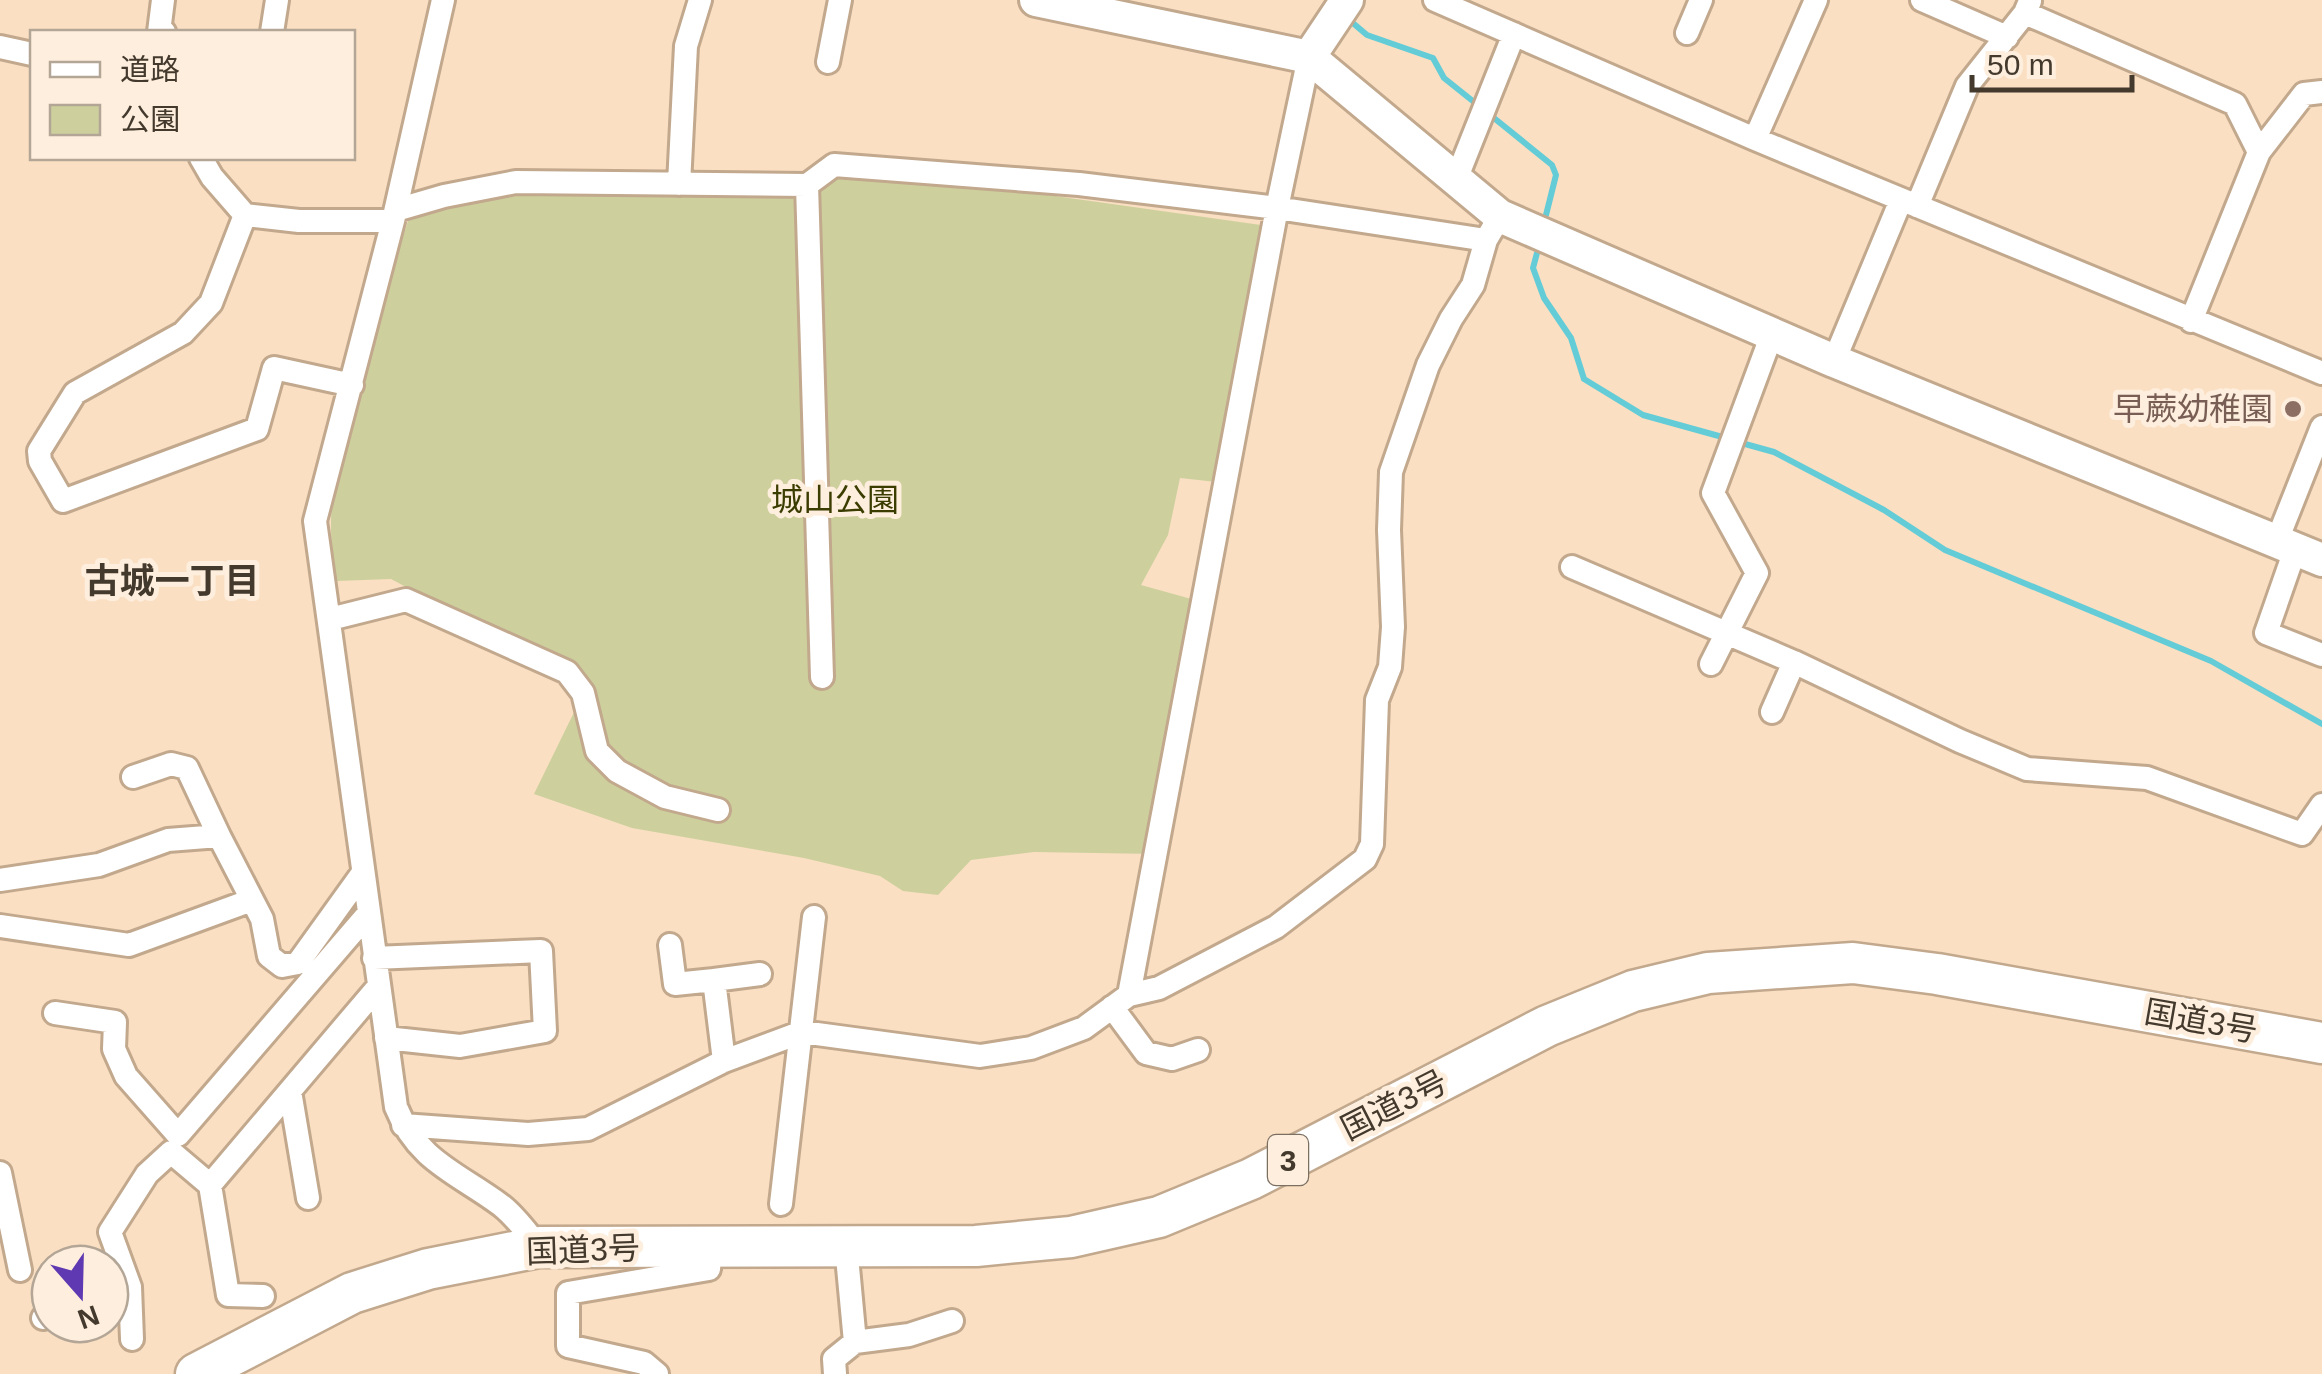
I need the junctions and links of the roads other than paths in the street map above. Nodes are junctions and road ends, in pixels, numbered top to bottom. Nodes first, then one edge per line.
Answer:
1 (163, 0) edge
2 (277, 0) edge
3 (444, 0) edge
4 (700, 0) edge
5 (840, 0) edge
6 (1036, 0) edge
7 (1348, 0) edge
8 (1435, 0) edge
9 (1701, 0) edge
10 (1816, 0) edge
11 (1922, 0) edge
12 (2028, 7) edge
13 (160, 30) edge
14 (272, 30) edge
15 (1687, 33) dead end
16 (1514, 34) junction
17 (2007, 36) junction
18 (0, 47) edge
19 (30, 54) edge
20 (1309, 57) junction
21 (828, 62) dead end
22 (2322, 92) edge
23 (1755, 138) junction
24 (2259, 152) junction
25 (202, 160) edge
26 (1454, 178) junction
27 (680, 184) junction
28 (807, 185) junction
29 (1909, 203) junction
30 (1276, 208) junction
31 (245, 215) junction
32 (395, 216) junction
33 (1493, 228) junction
34 (2190, 321) junction
35 (1772, 334) junction
36 (1834, 361) junction
37 (2322, 373) edge
38 (352, 385) junction
39 (2322, 427) edge
40 (2298, 552) edge
41 (1572, 568) dead end
42 (330, 619) junction
43 (1726, 636) junction
44 (2322, 655) edge
45 (1794, 662) junction
46 (1710, 664) dead end
47 (822, 676) dead end
48 (1772, 712) dead end
49 (133, 778) dead end
50 (2322, 805) edge
51 (718, 810) dead end
52 (219, 836) junction
53 (362, 874) junction
54 (0, 880) edge
55 (252, 900) junction
56 (368, 914) junction
57 (814, 917) dead end
58 (0, 926) edge
59 (670, 945) dead end
60 (374, 958) junction
61 (760, 974) dead end
62 (714, 980) junction
63 (378, 987) junction
64 (1121, 1001) junction
65 (55, 1013) dead end
66 (802, 1032) junction
67 (386, 1038) junction
68 (2322, 1043) edge
69 (1198, 1050) dead end
70 (724, 1061) junction
71 (290, 1091) junction
72 (403, 1124) junction
73 (174, 1144) junction
74 (0, 1173) edge
75 (210, 1185) junction
76 (308, 1198) dead end
77 (781, 1204) dead end
78 (112, 1244) edge
79 (846, 1246) junction
80 (539, 1247) junction
81 (711, 1247) junction
82 (20, 1270) dead end
83 (264, 1296) dead end
84 (952, 1321) dead end
85 (130, 1331) edge
86 (132, 1339) dead end
87 (855, 1342) junction
88 (239, 1350) junction
89 (178, 1374) edge
90 (196, 1374) edge
91 (657, 1374) edge
92 (836, 1374) edge

1 - 13 street
2 - 14 street
3 - 32 street
4 - 27 street
5 - 21 street
6 - 20 street
7 - 20 street
8 - 16 street
9 - 15 street
10 - 23 street
11 - 17 street
12 - 17 street
12 - 24 street
16 - 23 street
16 - 26 street
17 - 29 street
18 - 19 street
20 - 26 street
20 - 30 street
22 - 24 street
23 - 29 street
24 - 34 street
25 - 31 street
26 - 33 street
27 - 28 street
27 - 32 street
28 - 30 street
28 - 47 street
29 - 34 street
29 - 36 street
30 - 33 street
30 - 64 street
31 - 32 street
31 - 38 street
32 - 38 street
33 - 35 street
33 - 64 street
34 - 37 street
35 - 36 street
35 - 43 street
36 - 40 street
38 - 42 street
39 - 40 street
40 - 44 street
41 - 43 street
42 - 51 street
42 - 53 street
43 - 45 street
43 - 46 street
45 - 48 street
45 - 50 street
49 - 52 street
52 - 54 street
52 - 55 street
53 - 55 street
53 - 56 street
55 - 58 street
56 - 60 street
56 - 73 street
57 - 66 street
59 - 62 street
60 - 63 street
60 - 67 street
61 - 62 street
62 - 70 street
63 - 67 street
63 - 71 street
64 - 66 street
64 - 69 street
65 - 73 street
66 - 70 street
66 - 77 street
67 - 72 street
68 - 79 highway, 国道3号 / 3
70 - 72 street
71 - 75 street
71 - 76 street
72 - 80 street
73 - 75 street
73 - 78 street
74 - 82 street
75 - 83 street
79 - 81 highway, 国道3号 / 3
79 - 87 street
80 - 81 highway, 国道3号 / 3
80 - 88 highway, 国道3号 / 3
81 - 91 street
84 - 87 street
85 - 86 street
87 - 92 street
88 - 89 highway, 国道3号 / 3
88 - 90 highway, 国道3号 / 3

